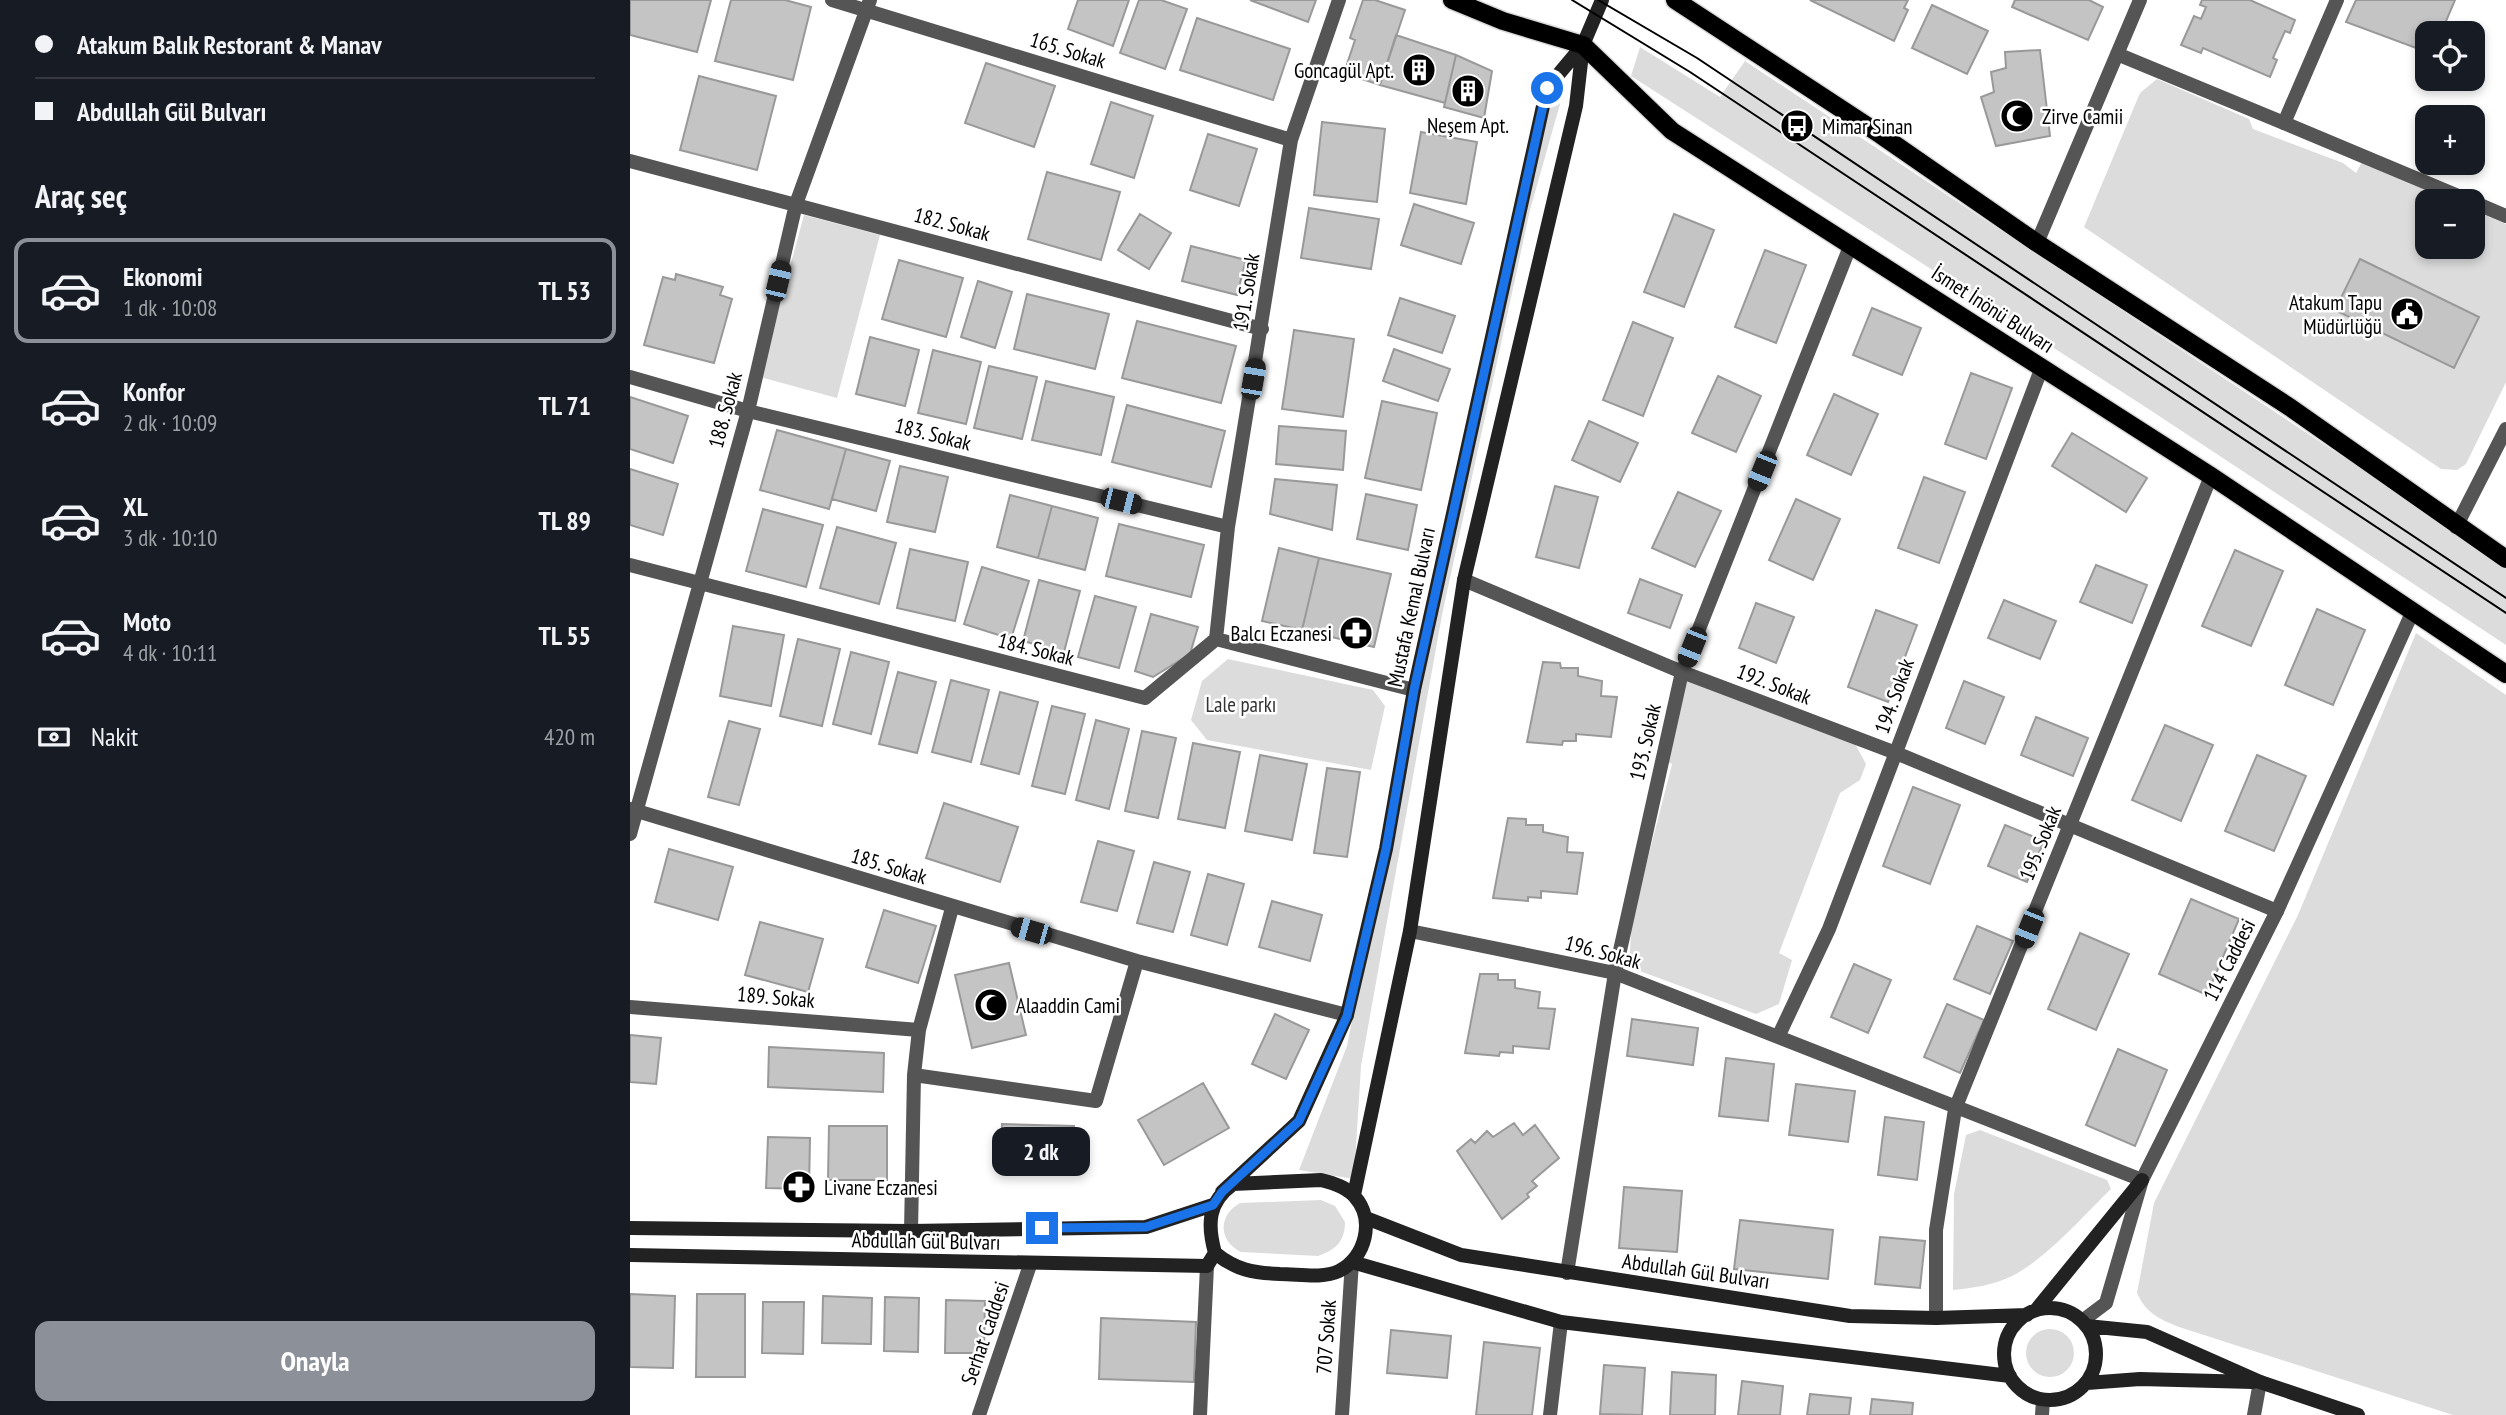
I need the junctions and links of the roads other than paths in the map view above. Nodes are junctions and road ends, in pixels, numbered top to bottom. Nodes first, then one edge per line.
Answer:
1 (832, 0) edge
2 (1339, 0) edge
3 (1452, 0) edge
4 (1602, 0) edge
5 (1675, 0) edge
6 (2140, 0) edge
7 (2337, 0) edge
8 (868, 5) edge
9 (1583, 45) junction
10 (2117, 54) junction
11 (2284, 123) junction
12 (1291, 140) junction
13 (630, 161) edge
14 (2441, 189) edge
15 (796, 204) junction
16 (2485, 207) edge
17 (2506, 216) edge
18 (2037, 243) junction
19 (1851, 244) junction
20 (1262, 329) junction
21 (2042, 368) junction
22 (630, 377) edge
23 (748, 411) junction
24 (2506, 429) edge
25 (2211, 476) junction
26 (1228, 527) junction
27 (2456, 527) junction
28 (2506, 559) edge
29 (630, 565) edge
30 (1464, 580) junction
31 (699, 585) junction
32 (2412, 613) junction
33 (1216, 639) junction
34 (1682, 672) junction
35 (2506, 674) edge
36 (1414, 690) junction
37 (1896, 752) junction
38 (633, 809) edge
39 (2071, 824) junction
40 (630, 834) edge
41 (952, 908) junction
42 (2277, 911) junction
43 (1410, 931) junction
44 (1137, 961) junction
45 (1615, 973) junction
46 (630, 1007) edge
47 (1347, 1016) junction
48 (919, 1030) junction
49 (1779, 1035) junction
50 (914, 1075) junction
51 (1955, 1109) junction
52 (2142, 1180) junction
53 (1222, 1192) junction
54 (1354, 1195) junction
55 (1213, 1205) junction
56 (1366, 1218) junction
57 (630, 1228) edge
58 (911, 1231) junction
59 (1214, 1253) junction
60 (630, 1255) edge
61 (1352, 1262) junction
62 (1030, 1265) junction
63 (1207, 1266) junction
64 (1566, 1273) junction
65 (2032, 1312) junction
66 (1936, 1318) junction
67 (1561, 1322) junction
68 (2085, 1324) junction
69 (2010, 1376) junction
70 (2260, 1382) junction
71 (2087, 1383) junction
72 (2043, 1400) junction
73 (979, 1415) edge
74 (1200, 1415) edge
75 (1342, 1415) edge
76 (1550, 1415) edge
77 (2042, 1415) edge
78 (2254, 1415) edge
79 (2358, 1415) edge

1 - 8 street, 165. Sokak
2 - 12 street, 191. Sokak
3 - 9 main road, İsmet İnönü Bulvarı
4 - 9 main road, Mustafa Kemal Bulvarı
5 - 18 main road
6 - 10 street
7 - 11 street
8 - 12 street, 165. Sokak
8 - 15 street, 188. Sokak
9 - 19 main road, İsmet İnönü Bulvarı
9 - 30 main road, Mustafa Kemal Bulvarı
9 - 36 main road, Mustafa Kemal Bulvarı
10 - 11 street
10 - 18 street
11 - 14 street
12 - 20 street, 191. Sokak
13 - 15 street, 182. Sokak
15 - 20 street, 182. Sokak
15 - 23 street, 188. Sokak
16 - 17 street
18 - 27 main road
19 - 21 main road, İsmet İnönü Bulvarı
19 - 34 street, 193. Sokak
20 - 26 street, 191. Sokak
21 - 25 main road, İsmet İnönü Bulvarı
21 - 37 street, 194. Sokak
22 - 23 street, 183. Sokak
23 - 26 street, 183. Sokak
23 - 31 street, 188. Sokak
24 - 27 street
25 - 32 main road, İsmet İnönü Bulvarı
25 - 39 street, 195. Sokak
26 - 33 street, 191. Sokak
27 - 28 main road
29 - 31 street, 184. Sokak
30 - 34 street, 192. Sokak
30 - 43 main road, Mustafa Kemal Bulvarı
31 - 33 street, 184. Sokak
31 - 38 street, 188. Sokak
32 - 35 main road, İsmet İnönü Bulvarı
32 - 42 street, 114 Caddesi
33 - 36 street
34 - 37 street, 192. Sokak
34 - 45 street, 193. Sokak
36 - 47 main road, Mustafa Kemal Bulvarı
37 - 39 street, 192. Sokak
37 - 49 street, 194. Sokak
38 - 40 street, 188. Sokak
38 - 41 street, 185. Sokak
39 - 42 street, 192. Sokak
39 - 51 street, 195. Sokak
41 - 44 street, 185. Sokak
41 - 48 street
42 - 52 street, 114 Caddesi
43 - 45 street, 196. Sokak
43 - 54 main road, Mustafa Kemal Bulvarı
44 - 47 street, 185. Sokak
44 - 50 street
45 - 49 street, 196. Sokak
45 - 64 street, 193. Sokak
46 - 48 street, 189. Sokak
47 - 53 main road, Mustafa Kemal Bulvarı
48 - 50 street
49 - 51 street, 196. Sokak
50 - 58 street
51 - 52 street, 196. Sokak
51 - 66 street, 195. Sokak
52 - 65 main road
52 - 68 street, 114 Caddesi
53 - 54 main road
53 - 55 main road
54 - 56 main road
55 - 58 main road, Abdullah Gül Bulvarı
55 - 59 main road
56 - 61 main road
56 - 64 main road, Abdullah Gül Bulvarı
57 - 58 main road, Abdullah Gül Bulvarı
59 - 61 main road
59 - 63 main road
60 - 62 main road, Abdullah Gül Bulvarı
61 - 67 main road
61 - 75 street, 707 Sokak
62 - 63 main road, Abdullah Gül Bulvarı
62 - 73 street, Serhat Caddesi
63 - 74 street
64 - 66 main road, Abdullah Gül Bulvarı
65 - 66 main road, Abdullah Gül Bulvarı
65 - 68 main road
65 - 69 main road
67 - 69 main road
67 - 76 street
68 - 70 main road
68 - 71 main road
69 - 72 main road
70 - 71 main road
70 - 78 street
70 - 79 main road
71 - 72 main road
72 - 77 street

